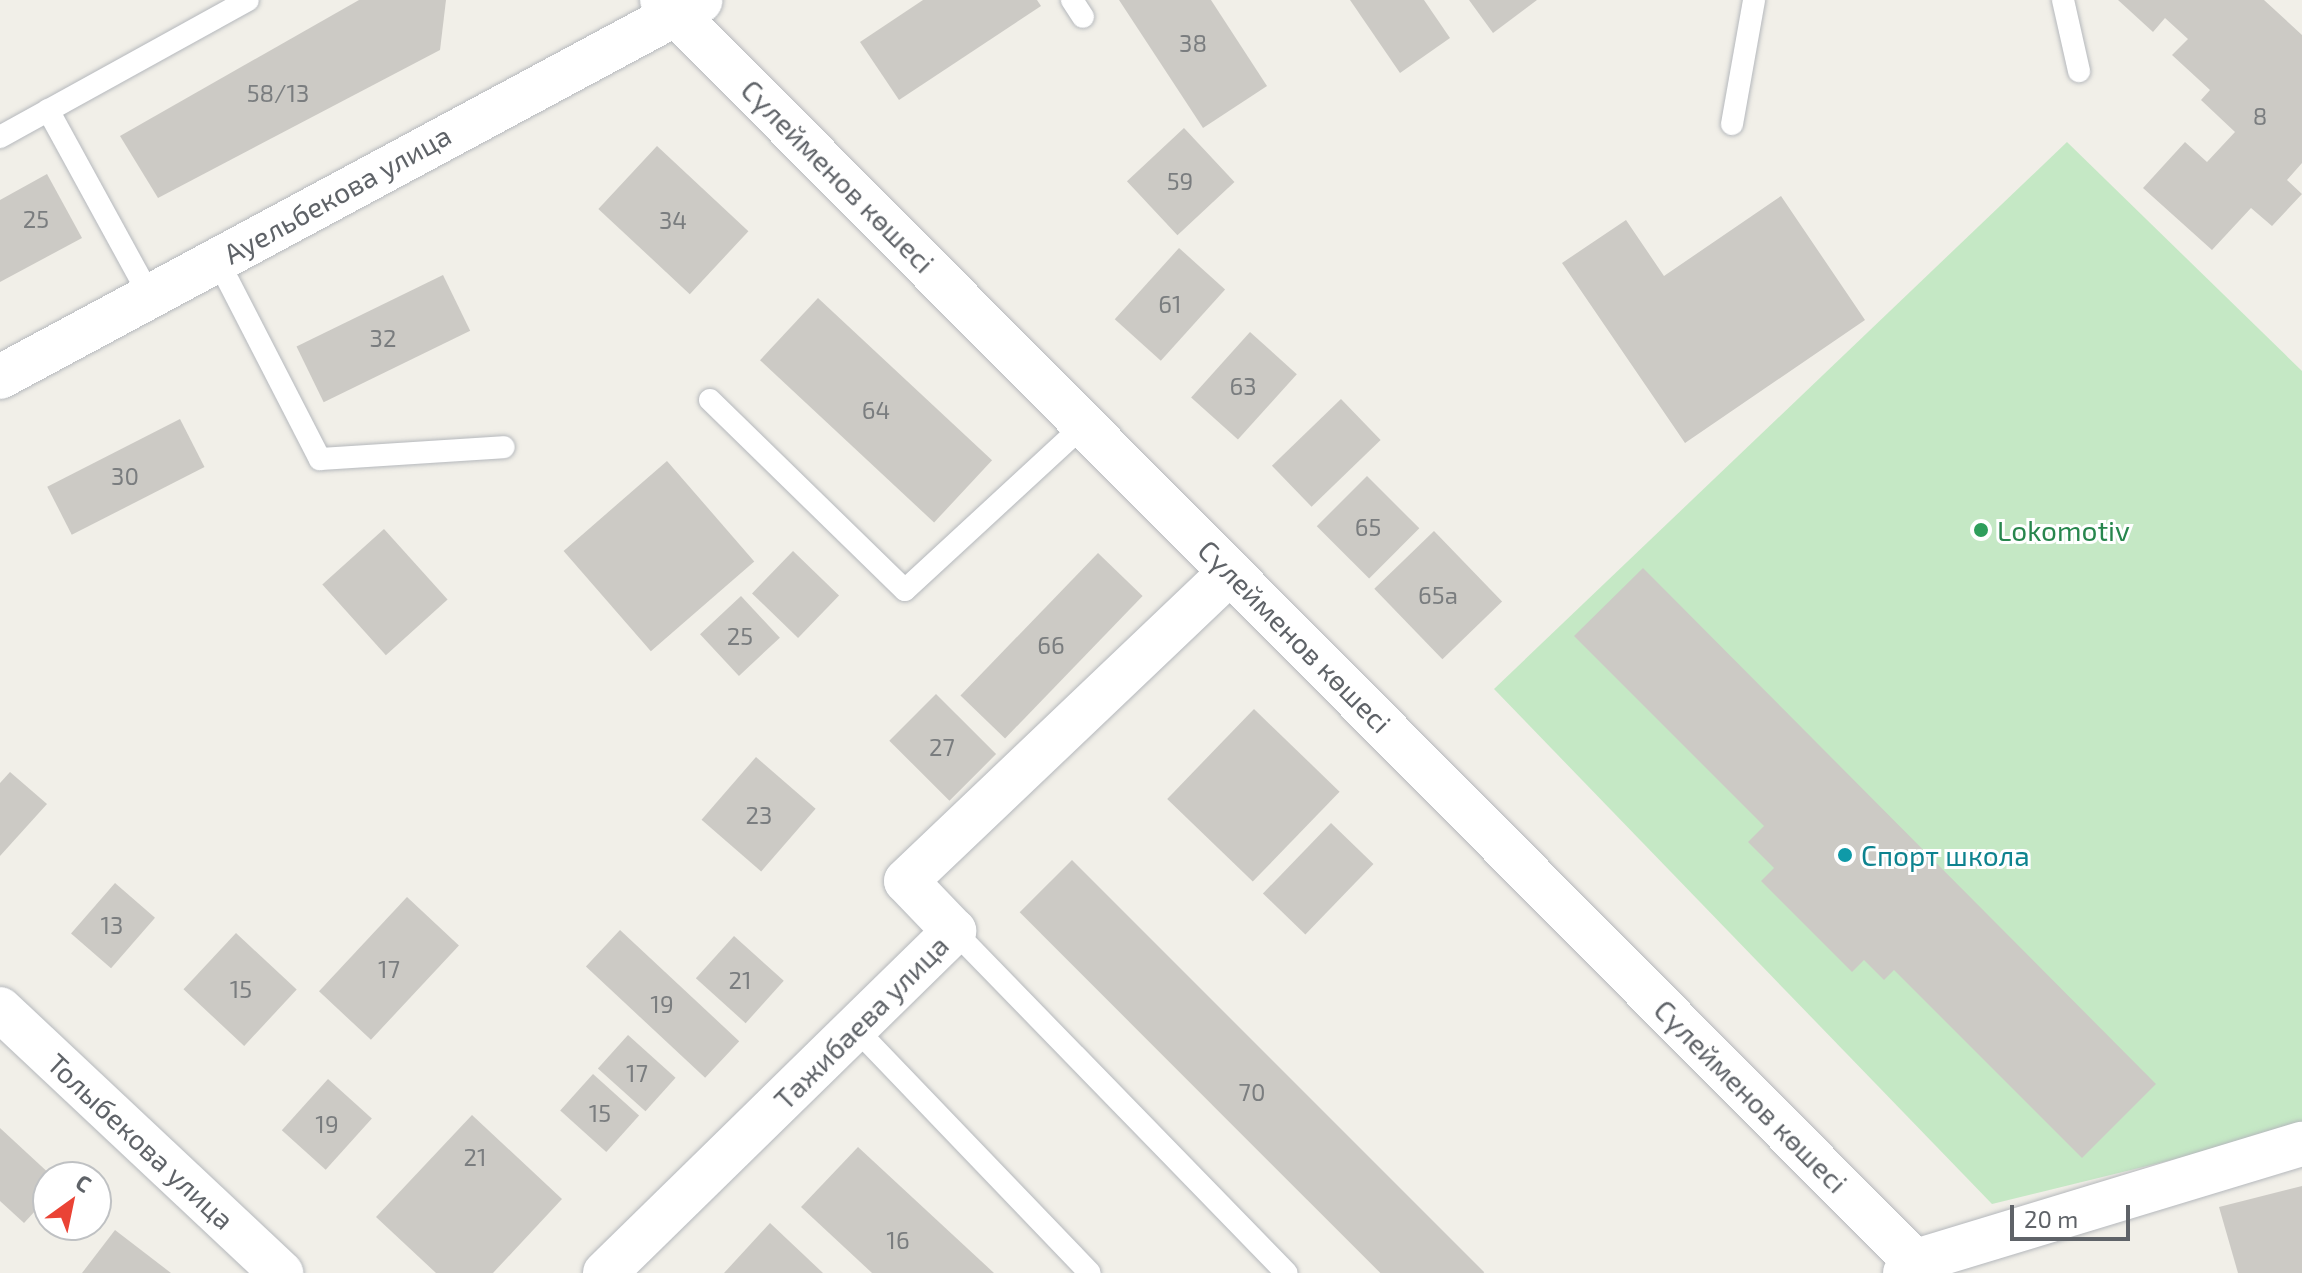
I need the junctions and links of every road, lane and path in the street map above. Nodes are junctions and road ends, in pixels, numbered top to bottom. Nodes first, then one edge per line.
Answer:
1 (248, 0) edge
2 (1754, 0) edge
3 (2063, 0) edge
4 (680, 3) edge
5 (2079, 71) dead end
6 (48, 110) junction
7 (1732, 124) dead end
8 (0, 137) edge
9 (217, 259) junction
10 (150, 296) junction
11 (0, 377) edge
12 (710, 400) dead end
13 (1085, 424) junction
14 (504, 447) dead end
15 (1231, 572) junction
16 (954, 931) junction
17 (0, 1009) edge
18 (855, 1028) junction
19 (2302, 1144) edge
20 (1916, 1269) edge
21 (281, 1273) edge
22 (605, 1273) edge
23 (1090, 1273) edge
24 (1287, 1273) edge

1 - 6 lane
2 - 7 lane
3 - 5 lane
4 - 9 street, Ауельбекова улица
4 - 13 street, Сүлейменов көшесі
6 - 8 lane
6 - 10 lane
9 - 10 street, Ауельбекова улица
9 - 14 lane
10 - 11 street, Ауельбекова улица
12 - 13 lane
13 - 15 street, Сүлейменов көшесі
15 - 16 street, Тажибаева улица
15 - 20 street, Сүлейменов көшесі
16 - 18 street, Тажибаева улица
16 - 24 lane
17 - 21 street, Толыбекова улица
18 - 22 street, Тажибаева улица
18 - 23 lane
19 - 20 street

